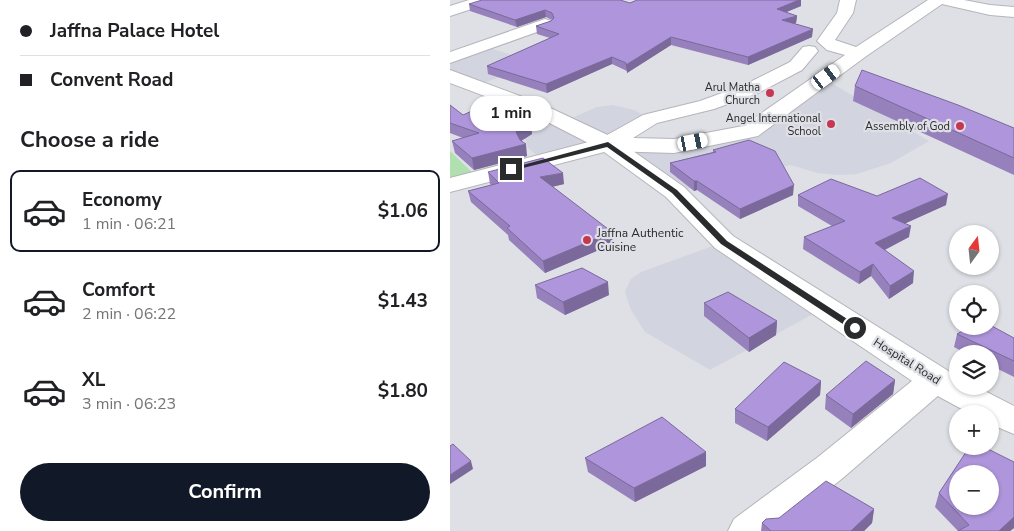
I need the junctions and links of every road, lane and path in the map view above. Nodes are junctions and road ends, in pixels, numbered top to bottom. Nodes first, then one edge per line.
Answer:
1 (485, 0) edge
2 (848, 0) edge
3 (938, 0) edge
4 (942, 0) edge
5 (450, 11) edge
6 (1014, 12) edge
7 (545, 24) edge
8 (810, 50) dead end
9 (859, 53) junction
10 (450, 58) edge
11 (450, 76) edge
12 (608, 144) junction
13 (450, 185) edge
14 (935, 380) junction
15 (1014, 421) edge
16 (748, 531) edge

1 - 5 street
2 - 9 street
3 - 9 street
4 - 6 street
7 - 10 street
8 - 12 street
9 - 12 street
11 - 12 street, Hospital Road
12 - 13 street
12 - 14 street, Hospital Road
14 - 15 street, Hospital Road
14 - 16 street

